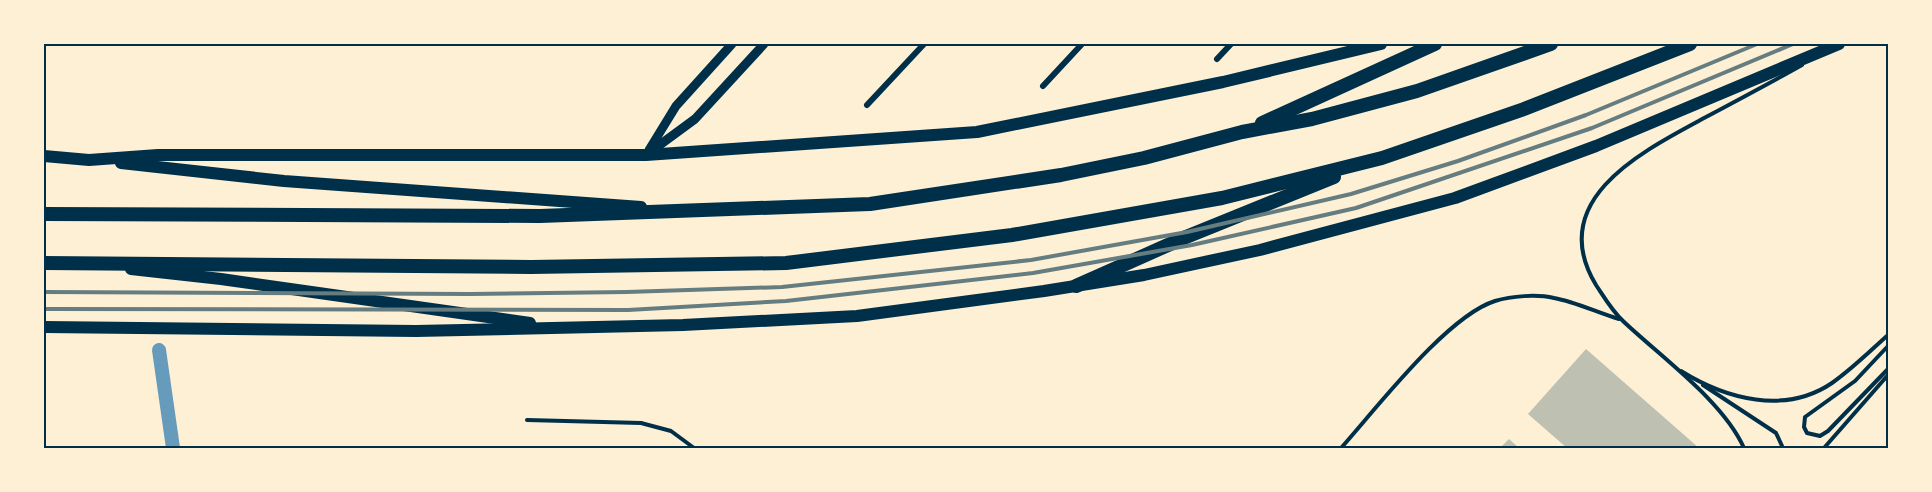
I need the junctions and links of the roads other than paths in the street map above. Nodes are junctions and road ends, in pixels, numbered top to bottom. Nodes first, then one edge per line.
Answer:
1 (732, 44) edge
2 (764, 44) edge
3 (924, 44) edge
4 (1082, 44) edge
5 (1232, 44) edge
6 (1381, 44) edge
7 (1435, 44) edge
8 (1551, 44) edge
9 (1690, 44) edge
10 (1841, 44) edge
11 (1217, 59) dead end
12 (1043, 86) dead end
13 (867, 105) dead end
14 (1242, 132) junction
15 (646, 155) junction
16 (44, 156) edge
17 (1382, 158) junction
18 (89, 159) junction
19 (696, 211) junction
20 (44, 214) edge
21 (70, 262) junction
22 (44, 263) edge
23 (1076, 286) junction
24 (1620, 319) junction
25 (44, 327) edge
26 (560, 328) junction
27 (1888, 336) edge
28 (1888, 346) edge
29 (1676, 367) junction
30 (1888, 369) edge
31 (1888, 375) edge
32 (1695, 379) junction
33 (527, 420) dead end
34 (694, 448) edge
35 (1341, 448) edge
36 (1744, 448) edge
37 (1783, 448) edge
38 (1824, 448) edge

1 - 15 street
2 - 15 street
3 - 13 street
4 - 12 street
5 - 11 street
6 - 15 main road
7 - 14 highway
8 - 14 highway
9 - 17 highway
10 - 23 main road
10 - 24 lane
14 - 19 highway
15 - 18 main road
16 - 18 main road
17 - 21 highway
17 - 23 highway
18 - 19 main road
19 - 20 highway
21 - 22 highway
21 - 26 main road
23 - 26 main road
24 - 29 lane
24 - 35 lane
25 - 26 main road
27 - 32 lane
28 - 30 lane
29 - 32 lane
29 - 36 lane
31 - 38 lane
32 - 37 lane
33 - 34 lane

